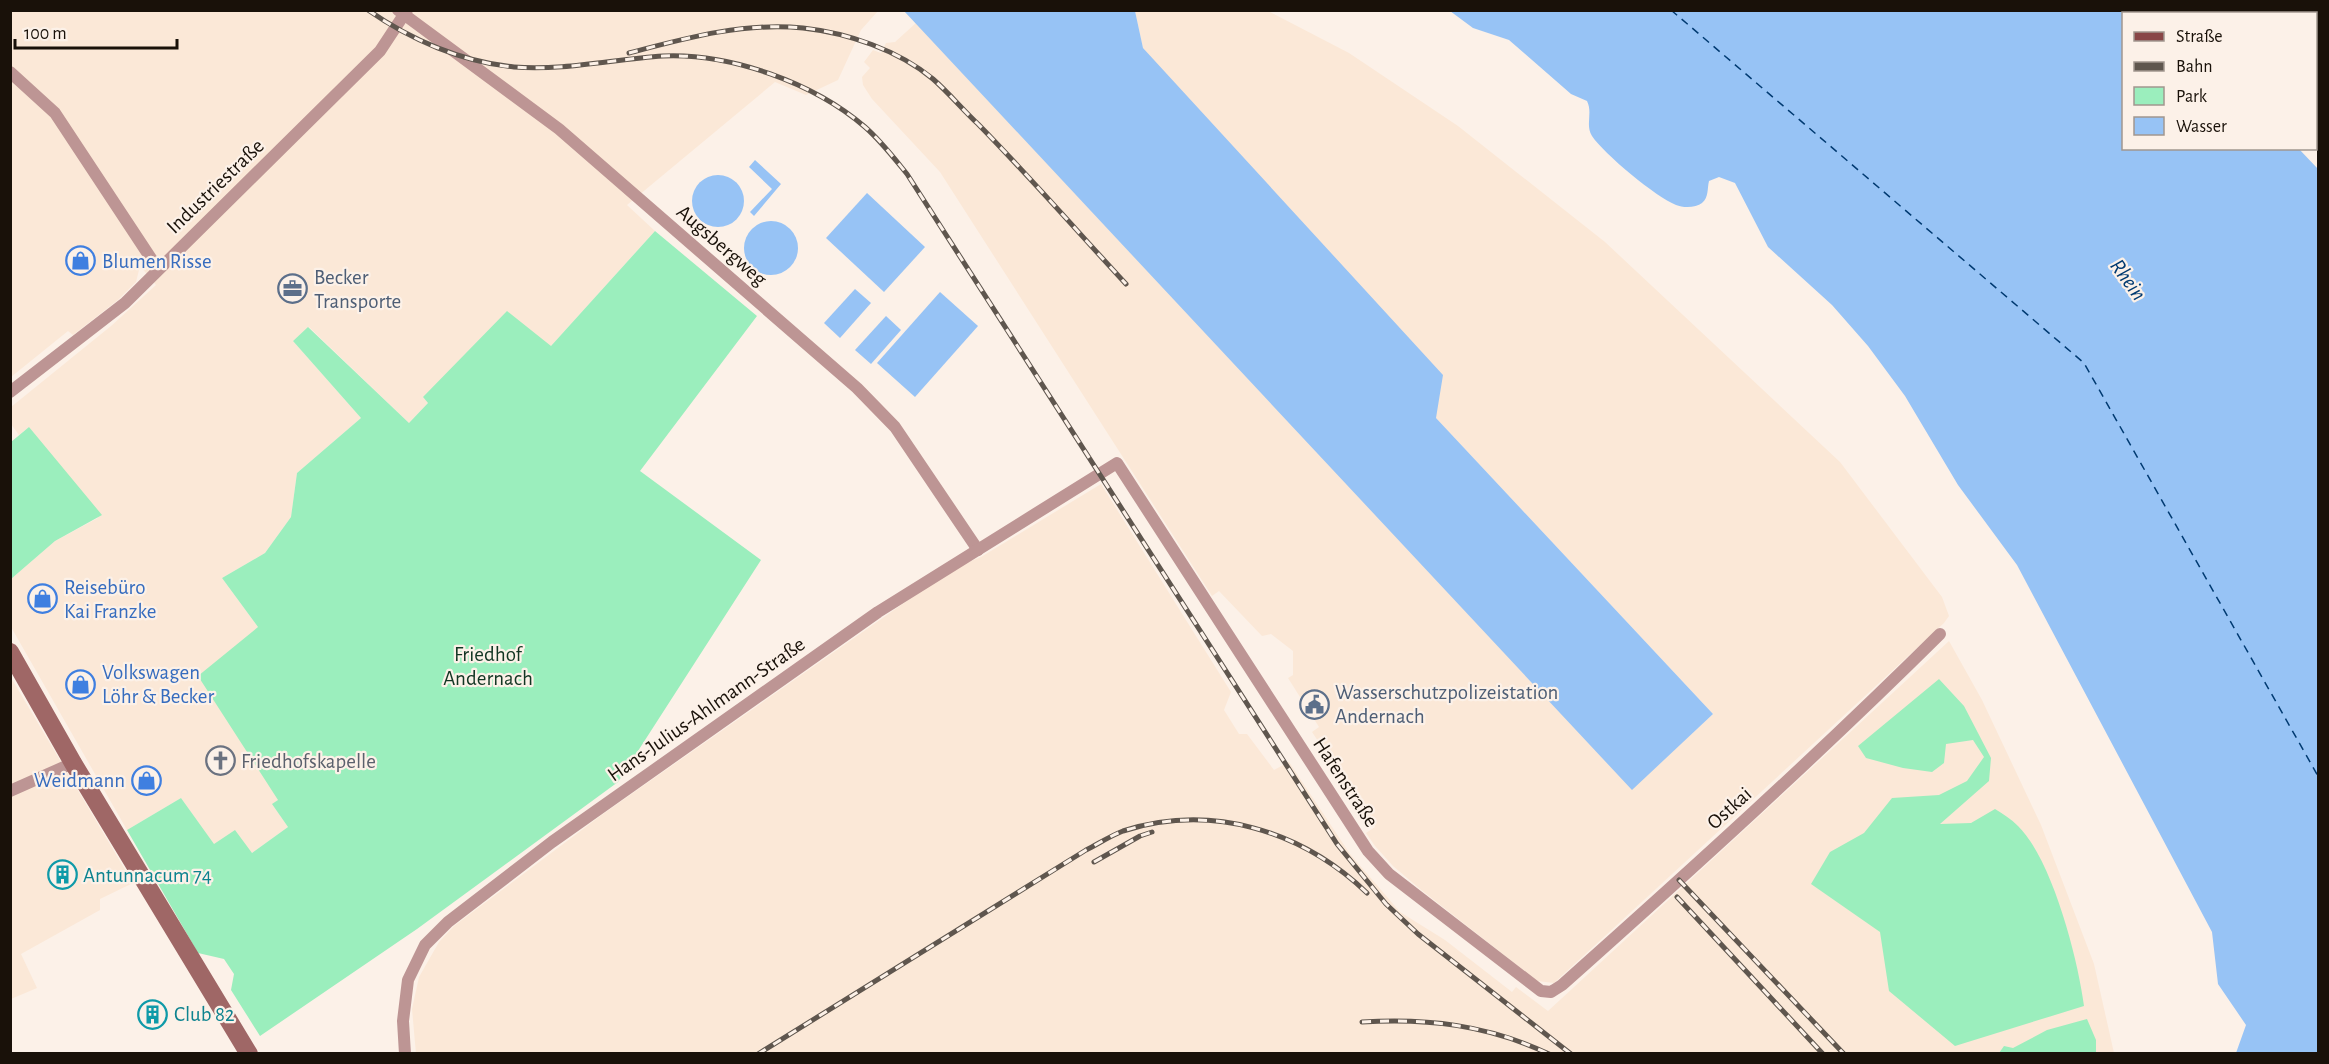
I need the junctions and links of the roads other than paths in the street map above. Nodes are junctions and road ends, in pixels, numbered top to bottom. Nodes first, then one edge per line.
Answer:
1 (404, 12) edge
2 (10, 72) edge
3 (158, 269) junction
4 (10, 392) edge
5 (1117, 463) joint
6 (978, 550) junction
7 (1940, 633) dead end
8 (10, 652) edge
9 (73, 763) junction
10 (10, 791) edge
11 (1533, 987) joint
12 (249, 1053) edge
13 (405, 1053) edge

1 - 3 street, Industriestraße
1 - 6 street, Augsbergweg
2 - 3 street
3 - 4 street, Industriestraße
5 - 6 street, Hans-Julius-Ahlmann-Straße
5 - 11 street, Hafenstraße
6 - 13 street, Hans-Julius-Ahlmann-Straße
7 - 11 street, Ostkai
8 - 9 street
9 - 10 street
9 - 12 street

